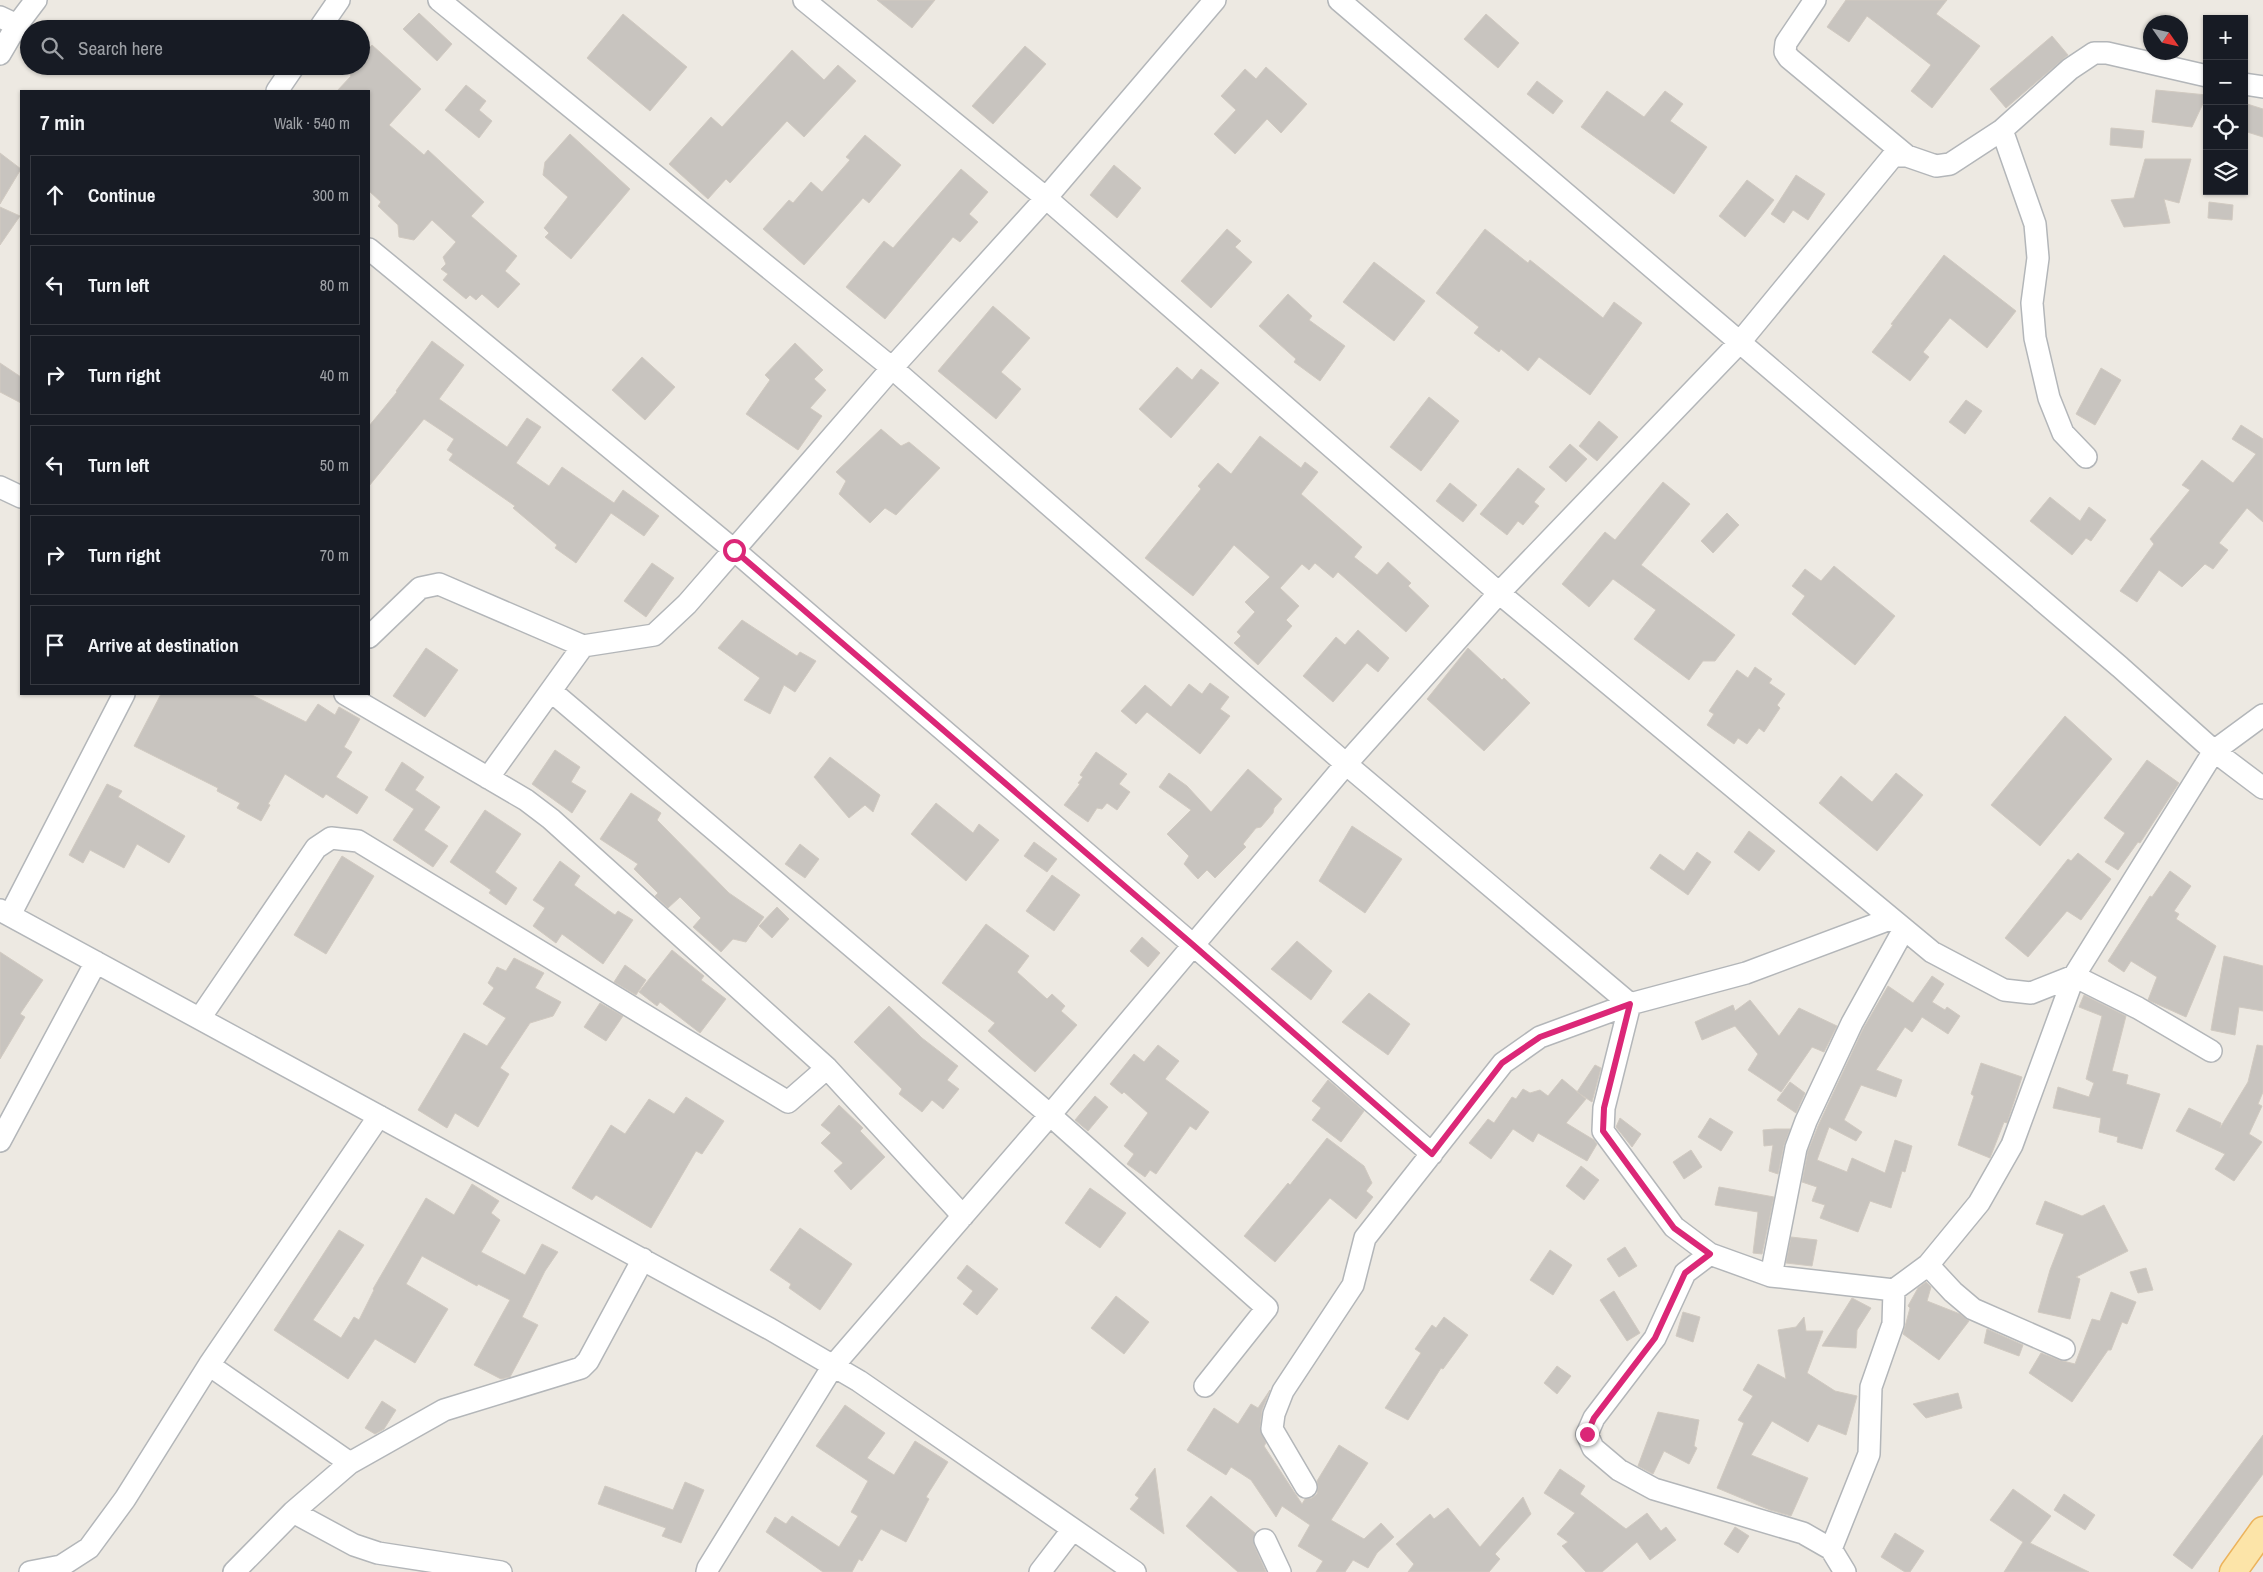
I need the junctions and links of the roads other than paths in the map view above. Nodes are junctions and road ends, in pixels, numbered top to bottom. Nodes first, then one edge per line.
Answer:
1 (36, 0) edge
2 (339, 0) edge
3 (439, 0) edge
4 (804, 0) edge
5 (1214, 0) edge
6 (1339, 0) edge
7 (1815, 0) edge
8 (325, 20) edge
9 (8, 21) edge
10 (0, 54) edge
11 (288, 75) edge
12 (2203, 75) edge
13 (2248, 85) edge
14 (2263, 87) edge
15 (278, 90) edge
16 (2002, 130) junction
17 (1906, 156) junction
18 (1046, 198) junction
19 (370, 250) edge
20 (1740, 342) junction
21 (892, 368) junction
22 (2086, 457) dead end
23 (0, 486) edge
24 (20, 496) edge
25 (734, 550) junction
26 (1499, 593) junction
27 (370, 636) edge
28 (583, 646) junction
29 (551, 691) junction
30 (123, 695) edge
31 (347, 695) edge
32 (2263, 715) edge
33 (2214, 751) junction
34 (1346, 764) junction
35 (488, 778) junction
36 (2263, 788) edge
37 (5, 912) edge
38 (1897, 924) junction
39 (1192, 944) junction
40 (96, 962) junction
41 (2074, 976) junction
42 (1630, 1004) junction
43 (200, 1018) junction
44 (2212, 1051) dead end
45 (827, 1068) junction
46 (1050, 1115) junction
47 (379, 1116) junction
48 (0, 1141) edge
49 (1432, 1154) junction
50 (963, 1216) junction
51 (1710, 1254) junction
52 (643, 1259) junction
53 (1928, 1265) junction
54 (1771, 1276) junction
55 (1894, 1290) junction
56 (2064, 1348) dead end
57 (209, 1365) junction
58 (833, 1366) junction
59 (1205, 1386) dead end
60 (350, 1463) junction
61 (1306, 1488) dead end
62 (293, 1512) junction
63 (1073, 1529) junction
64 (2263, 1530) edge
65 (1265, 1540) dead end
66 (1831, 1549) junction
67 (80, 1565) edge
68 (30, 1572) edge
69 (234, 1572) edge
70 (501, 1572) edge
71 (707, 1572) edge
72 (1040, 1572) edge
73 (1135, 1572) edge
74 (1280, 1572) edge
75 (1845, 1572) edge
76 (2233, 1572) edge

1 - 9 street
2 - 8 street
3 - 21 street
4 - 18 street
5 - 18 street
6 - 20 street
7 - 17 street
9 - 10 street
11 - 15 street
12 - 16 street
13 - 14 street
16 - 17 street
16 - 22 street
17 - 20 street
18 - 21 street
18 - 26 street
19 - 25 street
20 - 26 street
20 - 33 street
21 - 25 street
21 - 34 street
23 - 24 street
25 - 28 street
25 - 39 street
26 - 34 street
26 - 38 street
27 - 28 street
28 - 29 street
29 - 35 street
29 - 46 street
30 - 37 street
31 - 35 street
32 - 33 street
33 - 36 street
33 - 41 street
34 - 39 street
34 - 42 street
35 - 45 street
37 - 40 street
38 - 41 street
38 - 42 street
38 - 54 street
39 - 46 street
39 - 49 street
40 - 43 street
40 - 48 street
41 - 44 street
41 - 53 street
42 - 49 street
42 - 51 street
43 - 45 street
43 - 47 street
45 - 50 street
46 - 50 street
46 - 59 street
47 - 52 street
47 - 57 street
49 - 61 street
50 - 58 street
51 - 54 street
51 - 66 street
52 - 58 street
52 - 60 street
53 - 55 street
53 - 56 street
54 - 55 street
55 - 66 street
57 - 60 street
57 - 67 street
58 - 63 street
58 - 71 street
60 - 62 street
62 - 69 street
62 - 70 street
63 - 72 street
63 - 73 street
64 - 76 main road
65 - 74 street
66 - 75 street
67 - 68 street

